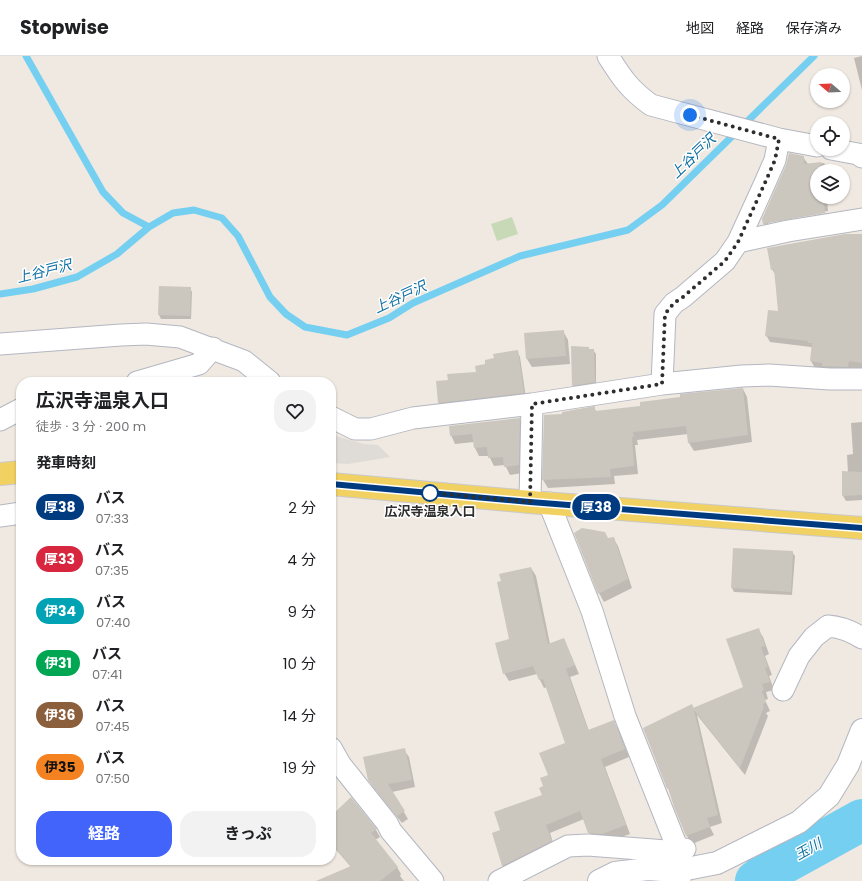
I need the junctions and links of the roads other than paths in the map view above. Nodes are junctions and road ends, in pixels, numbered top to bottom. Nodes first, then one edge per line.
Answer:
1 (608, 56) edge
2 (779, 139) junction
3 (810, 145) edge
4 (850, 153) edge
5 (862, 157) edge
6 (862, 219) edge
7 (738, 242) junction
8 (0, 344) edge
9 (213, 348) junction
10 (154, 377) edge
11 (264, 377) edge
12 (862, 379) edge
13 (662, 384) junction
14 (532, 404) junction
15 (16, 412) edge
16 (0, 420) edge
17 (336, 420) edge
18 (16, 472) edge
19 (0, 474) edge
20 (336, 484) edge
21 (539, 503) junction
22 (16, 514) edge
23 (0, 516) edge
24 (862, 528) edge
25 (862, 638) edge
26 (783, 690) dead end
27 (862, 730) edge
28 (336, 757) edge
29 (680, 863) edge
30 (433, 881) edge
31 (499, 881) edge
32 (599, 881) edge

1 - 2 street
2 - 3 street
2 - 7 street
4 - 5 street
6 - 7 street
7 - 13 street
8 - 9 street
9 - 10 street
9 - 11 street
12 - 13 street
13 - 14 street
14 - 17 street
14 - 21 street
15 - 16 street
18 - 19 main road
20 - 21 main road
21 - 24 main road
21 - 29 street
22 - 23 street
25 - 26 street
27 - 29 street
28 - 30 street
29 - 31 street
29 - 32 street

